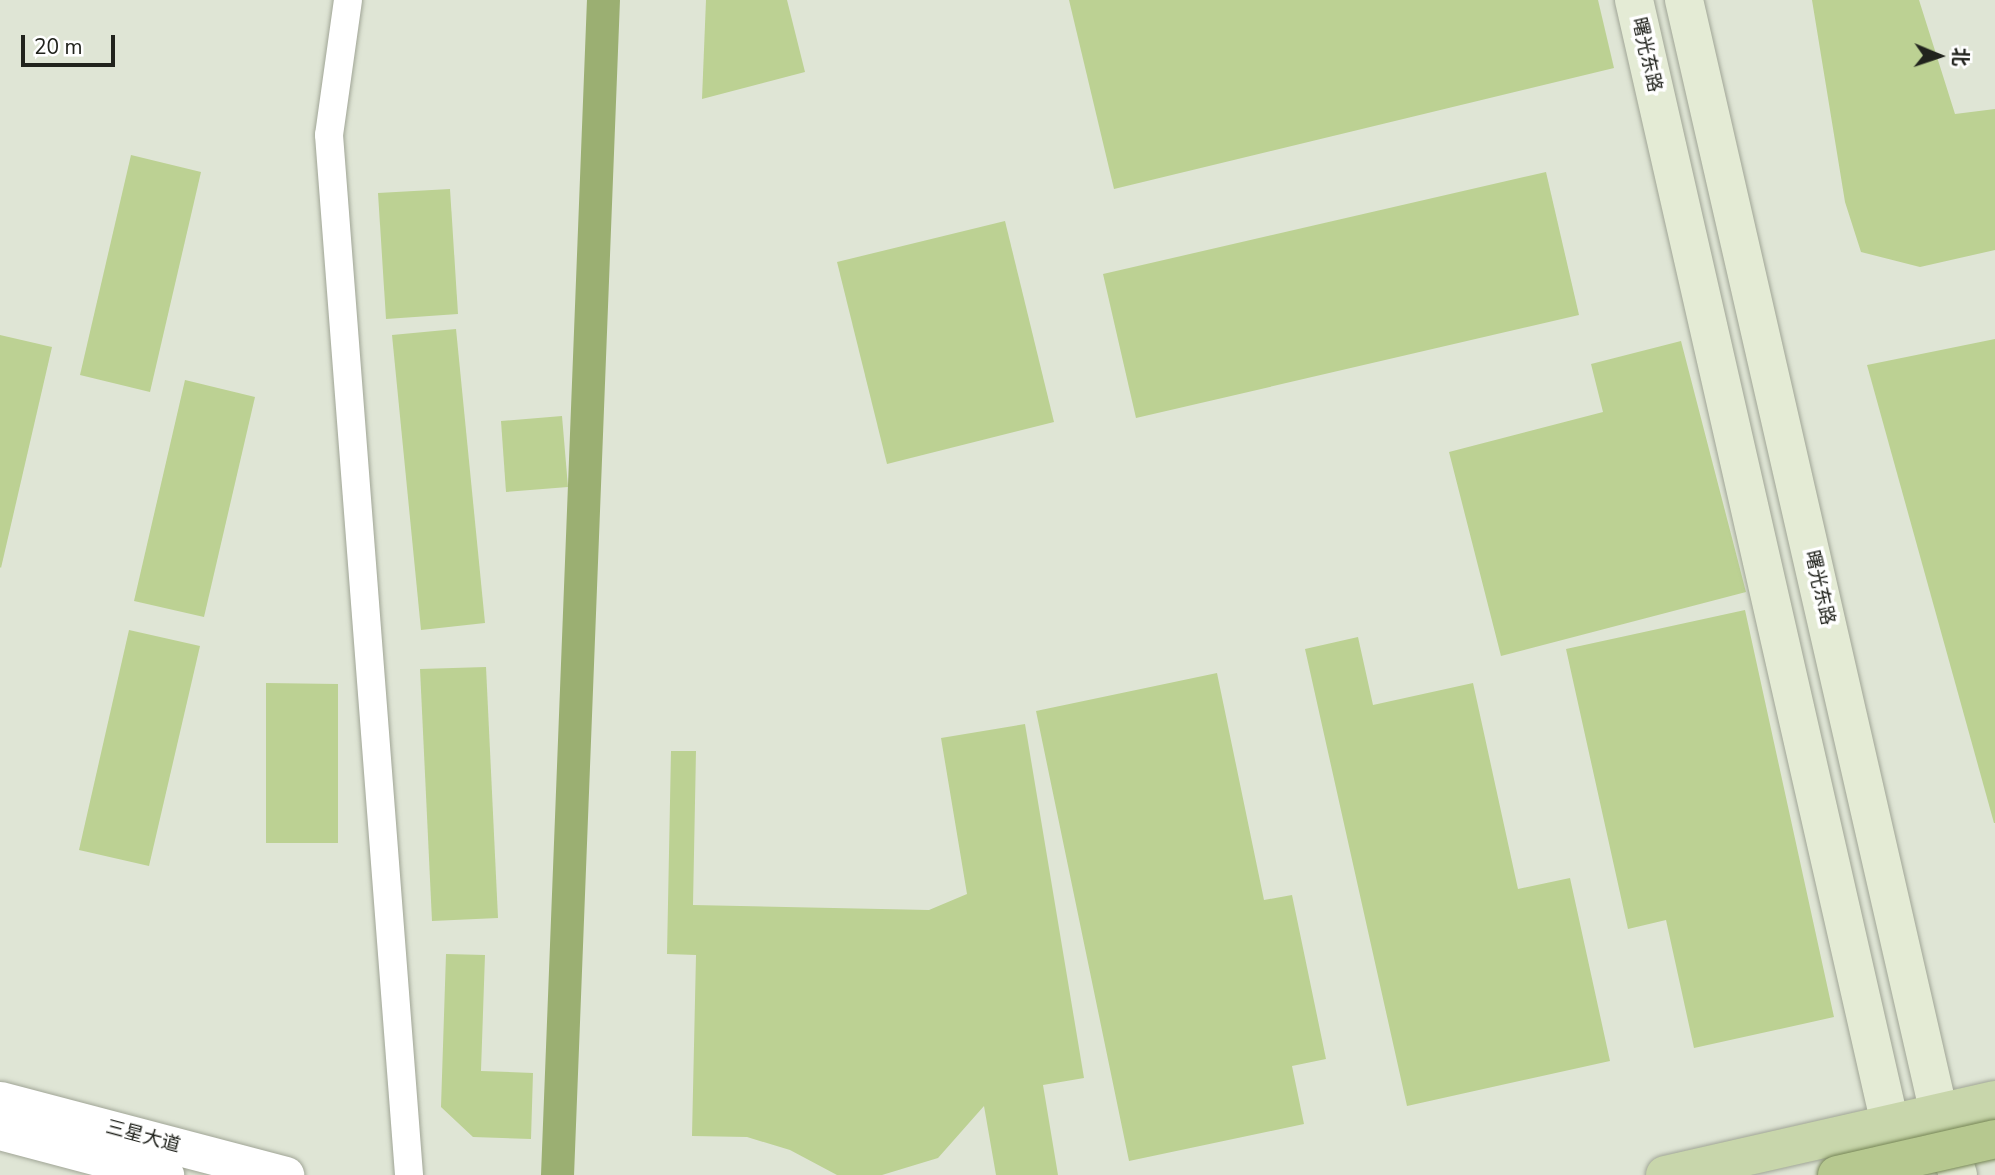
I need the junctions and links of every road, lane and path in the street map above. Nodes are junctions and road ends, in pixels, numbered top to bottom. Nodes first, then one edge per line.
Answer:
1 (1634, 0) edge
2 (1684, 0) edge
3 (347, 11) edge
4 (0, 1100) edge
5 (1995, 1100) edge
6 (1939, 1114) junction
7 (1888, 1124) junction
8 (0, 1131) edge
9 (1995, 1139) edge
10 (165, 1175) edge
11 (285, 1175) edge
12 (409, 1175) edge
13 (1665, 1175) edge
14 (1837, 1175) edge
15 (1903, 1175) edge
16 (1958, 1175) edge

1 - 7 main road, 曙光东路
2 - 6 main road, 曙光东路
3 - 12 street
4 - 11 street, 三星大道
5 - 6 main road
6 - 7 main road
6 - 16 main road, 曙光东路
7 - 13 main road
7 - 15 main road, 曙光东路
8 - 10 street, 三星大道
9 - 14 highway, bridge

